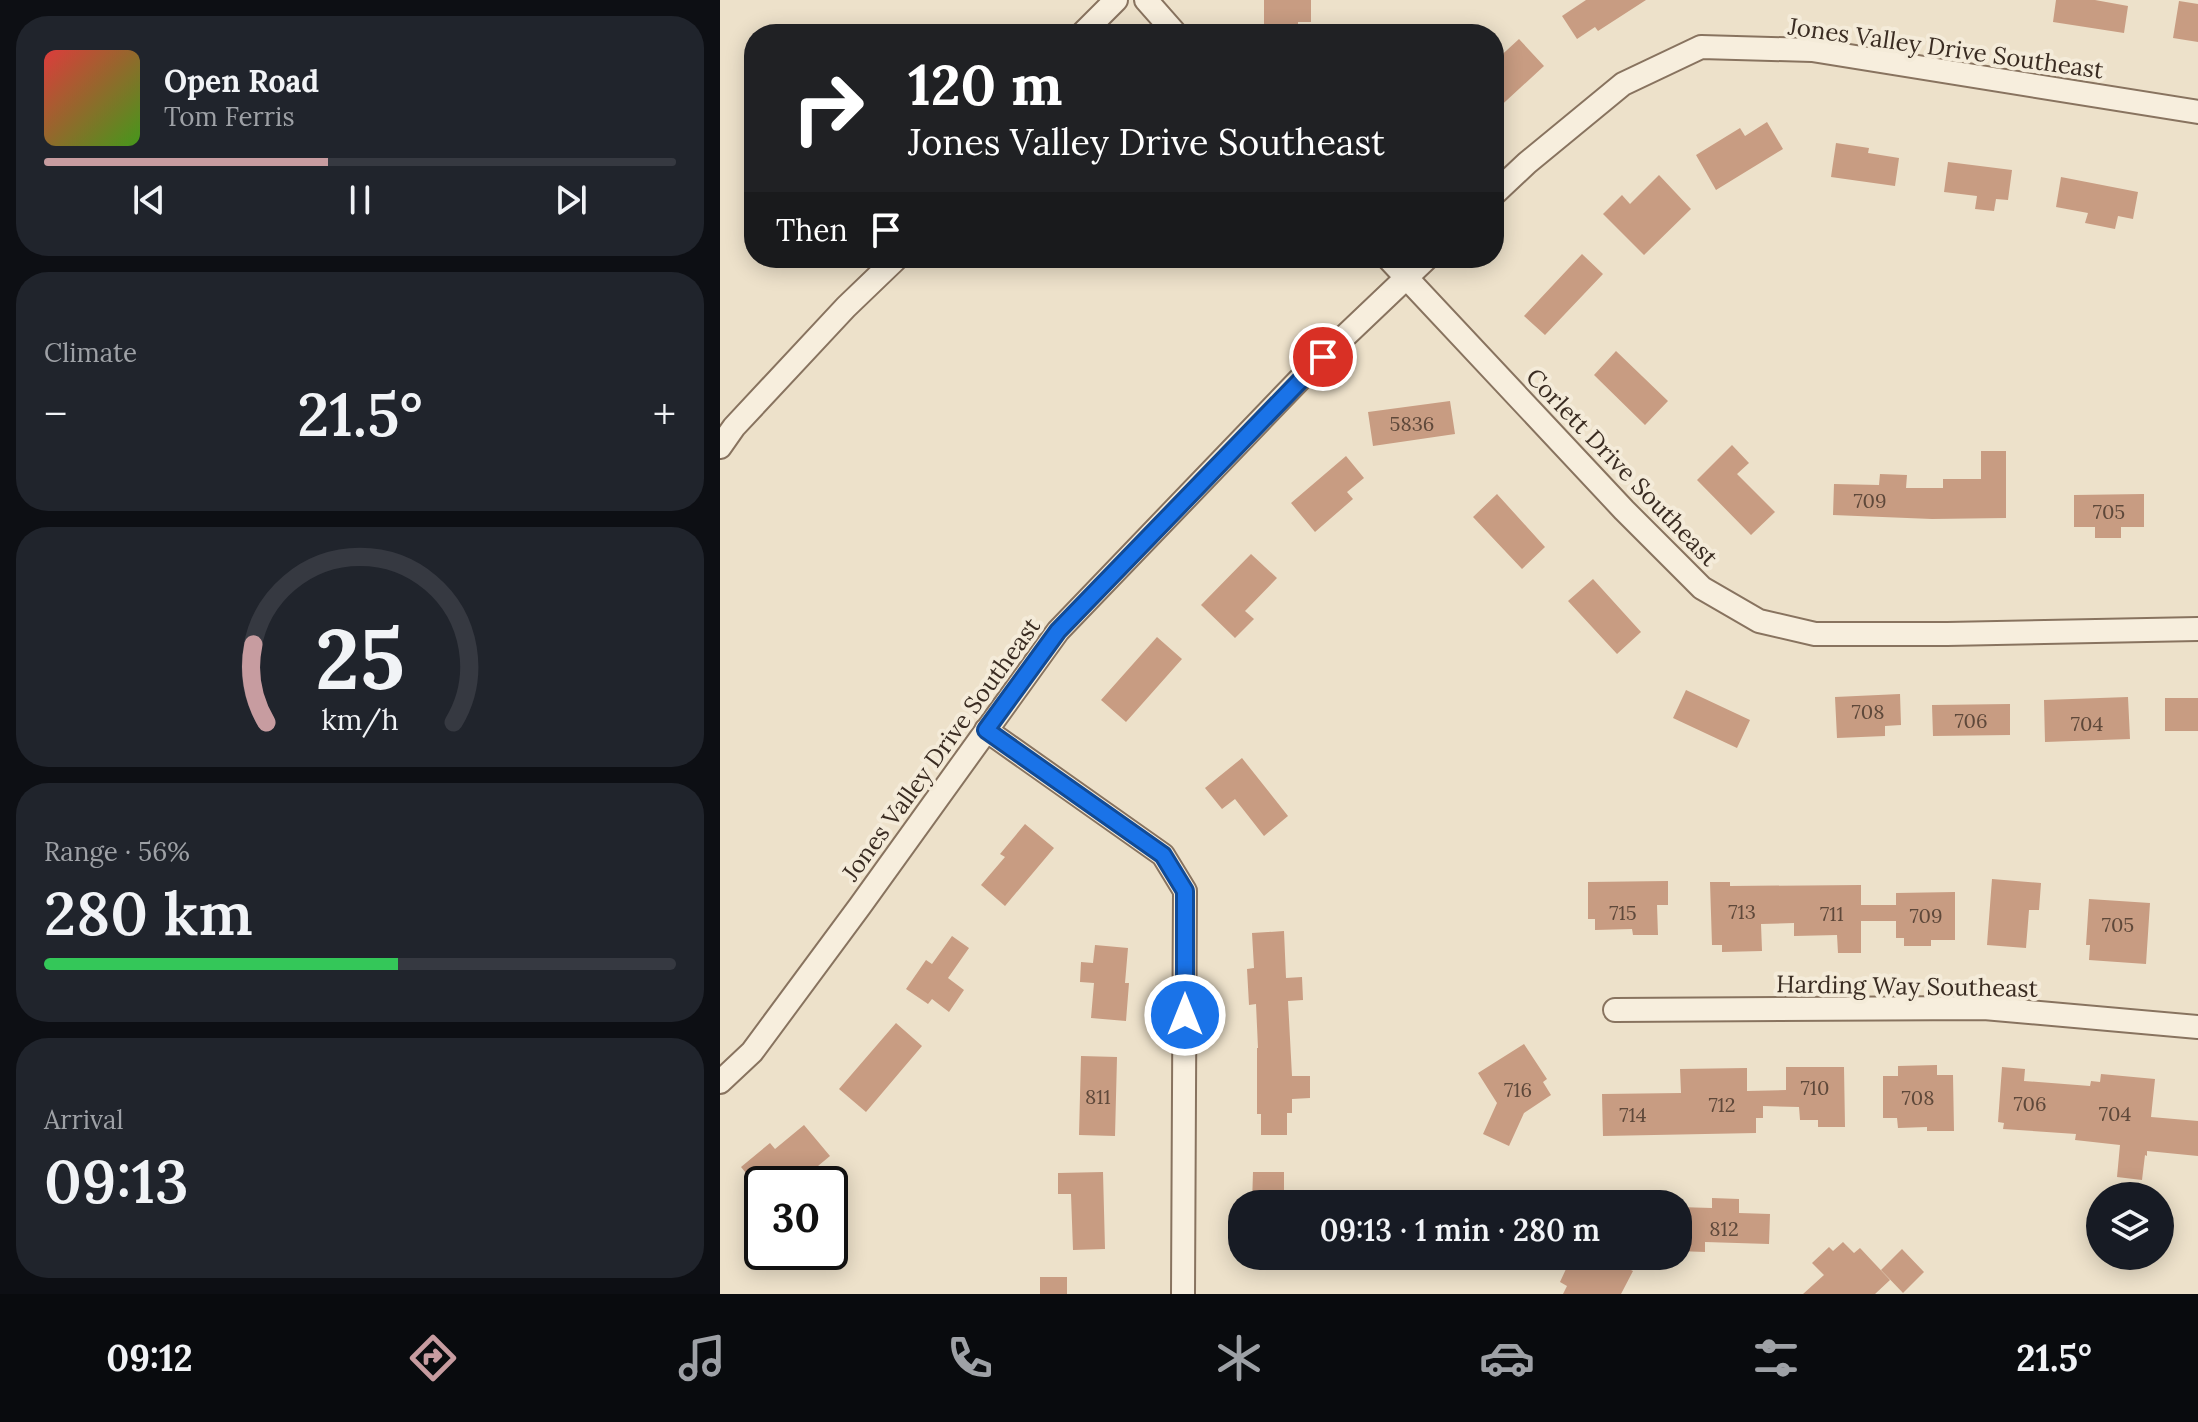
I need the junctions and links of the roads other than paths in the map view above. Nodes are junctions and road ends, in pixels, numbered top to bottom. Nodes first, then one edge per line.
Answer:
1 (1116, 0) edge
2 (1146, 0) edge
3 (1092, 24) edge
4 (1167, 24) edge
5 (2198, 112) edge
6 (1504, 185) edge
7 (887, 268) edge
8 (1397, 268) edge
9 (1416, 268) edge
10 (1406, 278) junction
11 (720, 447) edge
12 (2198, 629) edge
13 (986, 730) junction
14 (1615, 1010) dead end
15 (2198, 1027) edge
16 (720, 1082) edge
17 (1183, 1294) edge

1 - 3 street
2 - 4 street
5 - 6 street, Jones Valley Drive Southeast
7 - 11 street
8 - 10 street, Corlett Drive Southeast
9 - 10 street, Jones Valley Drive Southeast
10 - 12 street, Corlett Drive Southeast
10 - 13 street, Jones Valley Drive Southeast
13 - 16 street, Jones Valley Drive Southeast
13 - 17 street
14 - 15 street, Harding Way Southeast

